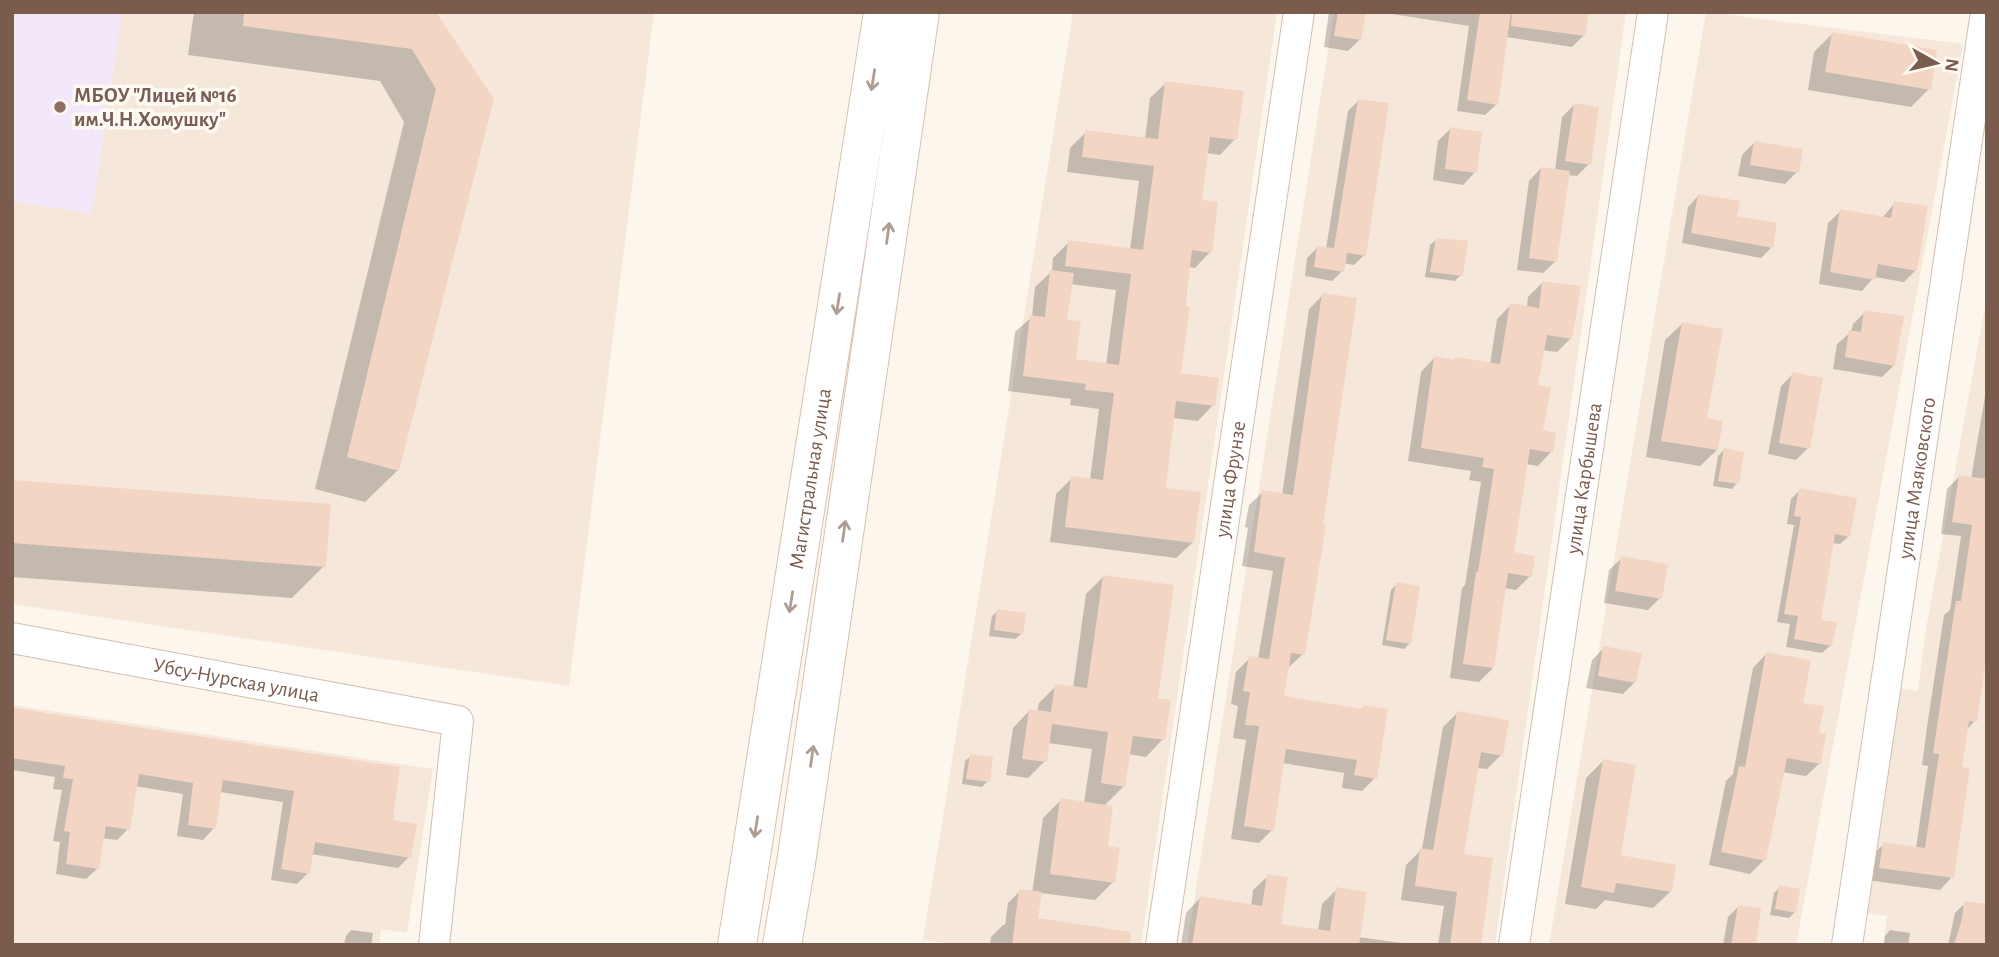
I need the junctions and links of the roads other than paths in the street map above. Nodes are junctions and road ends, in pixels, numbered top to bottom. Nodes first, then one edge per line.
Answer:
1 (883, 12) edge
2 (920, 12) edge
3 (1299, 12) edge
4 (1653, 12) edge
5 (1986, 12) edge
6 (12, 638) edge
7 (434, 945) edge
8 (737, 945) edge
9 (782, 945) edge
10 (1161, 945) edge
11 (1514, 945) edge
12 (1847, 945) edge

1 -> 8 main road, Магистральная улица
9 -> 2 main road, Магистральная улица
3 - 10 street, улица Фрунзе
4 - 11 street, улица Карбышева
5 - 12 street, улица Маяковского
6 - 7 street, Убсу-Нурская улица

